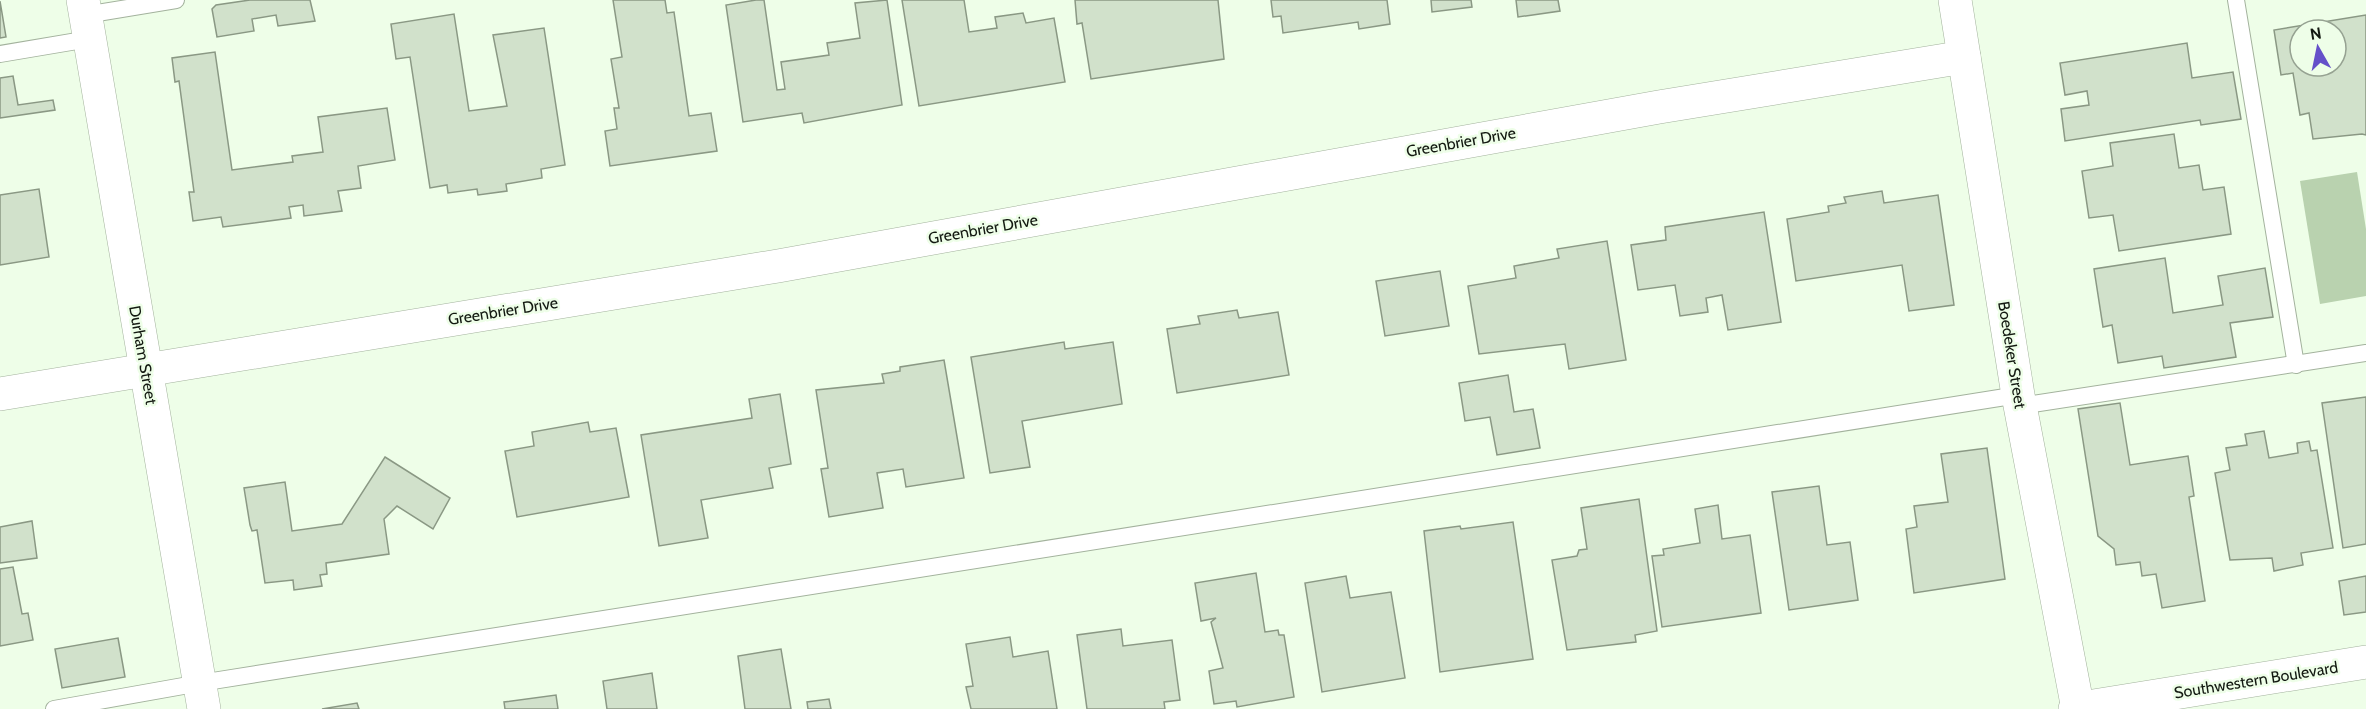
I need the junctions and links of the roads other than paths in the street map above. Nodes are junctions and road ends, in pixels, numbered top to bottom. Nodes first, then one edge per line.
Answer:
1 (176, 0) edge
2 (1955, 0) edge
3 (2236, 0) edge
4 (86, 18) edge
5 (0, 54) edge
6 (1964, 57) junction
7 (2366, 353) edge
8 (2296, 365) junction
9 (146, 369) junction
10 (0, 394) edge
11 (2019, 400) junction
12 (2366, 662) edge
13 (202, 696) edge
14 (54, 709) edge
15 (2077, 709) edge

1 - 4 lane
2 - 6 street, Boedeker Street
3 - 8 lane
4 - 5 lane
4 - 9 street, Durham Street
6 - 9 street, Greenbrier Drive
6 - 11 street, Boedeker Street
7 - 8 lane
8 - 11 lane
9 - 10 street, Greenbrier Drive
9 - 13 street, Durham Street
11 - 13 lane
11 - 15 street, Boedeker Street
12 - 15 street, Southwestern Boulevard
13 - 14 lane

